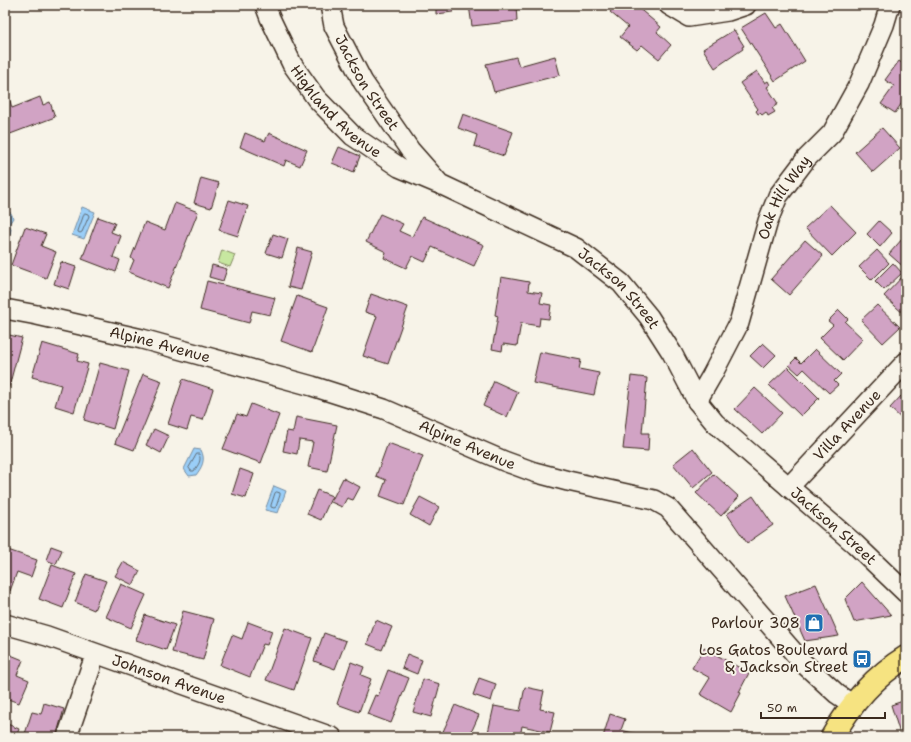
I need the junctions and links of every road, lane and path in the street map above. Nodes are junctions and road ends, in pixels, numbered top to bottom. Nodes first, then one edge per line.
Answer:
1 (265, 5) edge
2 (330, 5) edge
3 (669, 5) edge
4 (746, 5) edge
5 (890, 5) edge
6 (440, 184) junction
7 (5, 309) edge
8 (906, 362) edge
9 (697, 401) junction
10 (789, 488) junction
11 (906, 593) edge
12 (5, 624) edge
13 (906, 657) edge
14 (91, 667) dead end
15 (853, 705) junction
16 (293, 731) edge
17 (67, 737) edge
18 (332, 737) edge
19 (832, 737) edge

1 - 6 street, Highland Avenue
2 - 6 street, Jackson Street
3 - 4 street
5 - 9 street, Oak Hill Way
6 - 9 street, Jackson Street
7 - 15 street, Alpine Avenue
8 - 10 street, Villa Avenue
9 - 10 street, Jackson Street
10 - 11 street, Jackson Street
12 - 16 street, Johnson Avenue
13 - 15 main road
14 - 17 street
15 - 19 main road
16 - 18 street, Johnson Avenue

